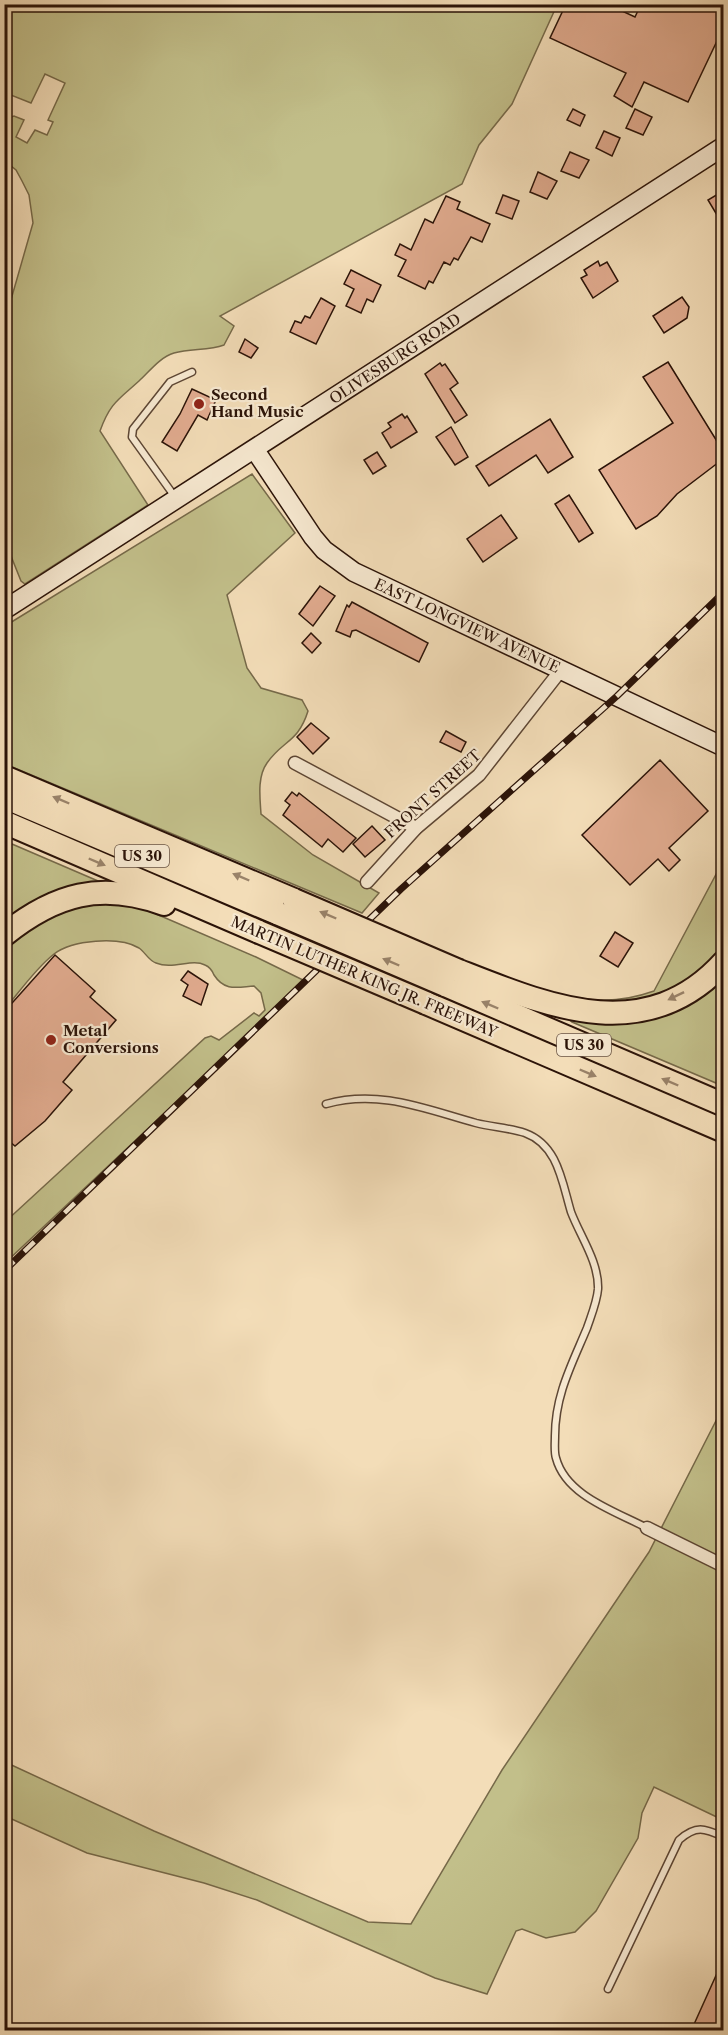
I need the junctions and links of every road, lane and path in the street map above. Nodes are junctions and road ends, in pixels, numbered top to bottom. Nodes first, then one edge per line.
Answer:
1 (723, 146) edge
2 (192, 372) dead end
3 (255, 450) junction
4 (177, 500) junction
5 (4, 610) edge
6 (561, 670) junction
7 (723, 747) edge
8 (295, 763) dead end
9 (4, 777) edge
10 (4, 796) edge
11 (4, 822) edge
12 (416, 828) junction
13 (367, 882) dead end
14 (286, 907) junction
15 (4, 935) edge
16 (255, 937) junction
17 (723, 962) edge
18 (452, 978) junction
19 (620, 1086) junction
20 (326, 1104) dead end
21 (723, 1105) edge
22 (723, 1131) edge
23 (723, 1144) edge
24 (647, 1528) joint
25 (723, 1566) edge
26 (723, 1837) edge
27 (608, 1989) dead end

1 - 3 main road, OLIVESBURG ROAD
2 - 4 lane
3 - 4 main road, OLIVESBURG ROAD
3 - 6 main road, EAST LONGVIEW AVENUE
4 - 5 main road, OLIVESBURG ROAD
6 - 7 main road, EAST LONGVIEW AVENUE
6 - 12 street, FRONT STREET
8 - 12 street
14 -> 9 highway
10 - 14 highway, MARTIN LUTHER KING JR. FREEWAY / US 30
11 -> 16 highway, MARTIN LUTHER KING JR. FREEWAY / US 30
12 - 13 street, FRONT STREET
18 -> 14 highway, MARTIN LUTHER KING JR. FREEWAY / US 30, bridge
15 - 16 highway
16 -> 19 highway, MARTIN LUTHER KING JR. FREEWAY / US 30, bridge
17 -> 18 highway
21 -> 18 highway, MARTIN LUTHER KING JR. FREEWAY / US 30
19 - 22 highway, MARTIN LUTHER KING JR. FREEWAY / US 30
19 - 23 highway
20 - 24 lane
24 - 25 street
26 - 27 lane

